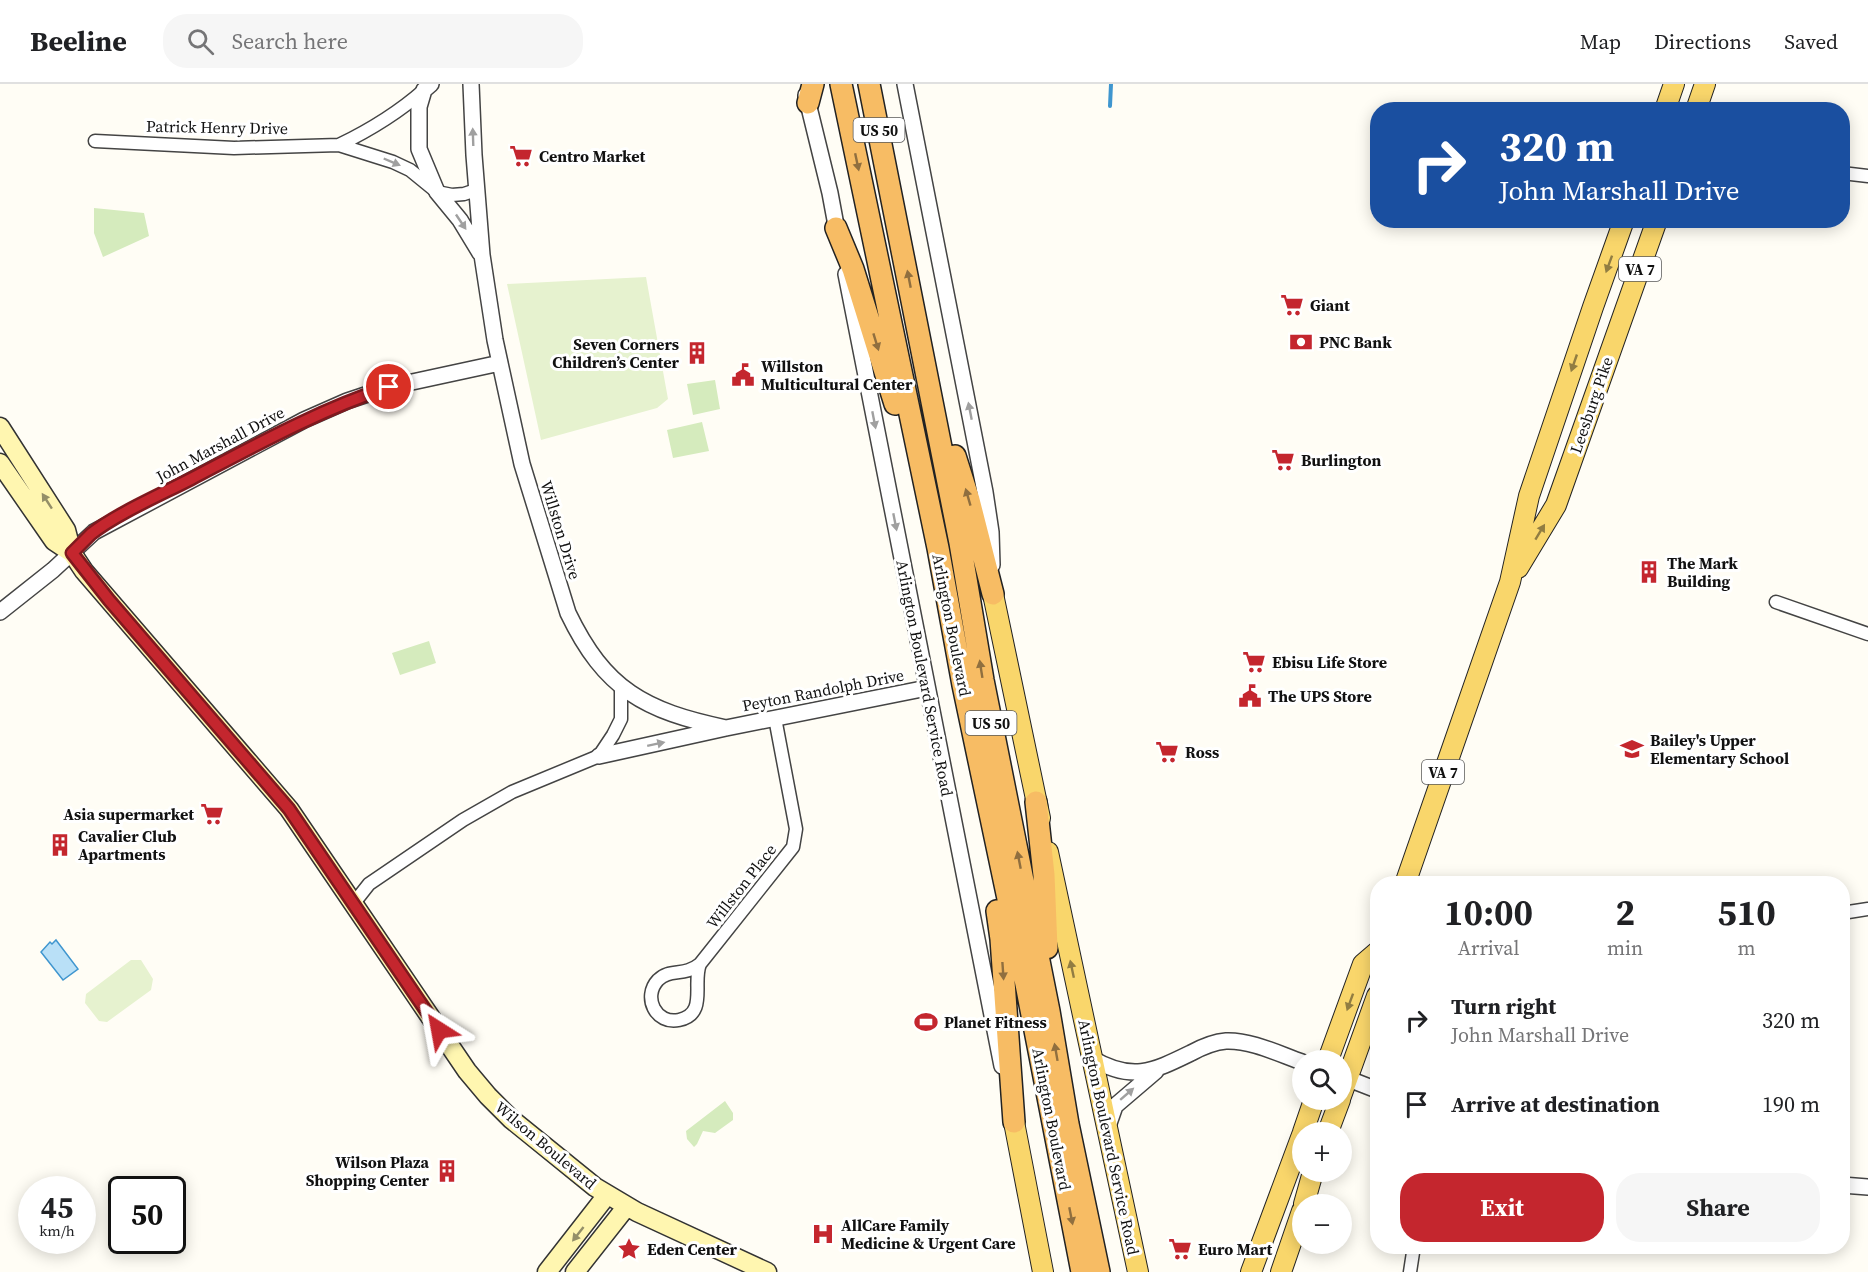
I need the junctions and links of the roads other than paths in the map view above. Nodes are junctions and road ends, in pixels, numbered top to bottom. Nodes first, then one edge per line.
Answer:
1 (471, 84) edge
2 (840, 84) edge
3 (869, 84) edge
4 (905, 84) edge
5 (1674, 84) edge
6 (1705, 84) edge
7 (428, 87) edge
8 (808, 90) edge
9 (1668, 102) edge
10 (1699, 102) edge
11 (95, 141) dead end
12 (339, 145) junction
13 (1850, 175) edge
14 (1868, 176) edge
15 (476, 190) junction
16 (437, 192) junction
17 (837, 228) junction
18 (1621, 228) edge
19 (1654, 228) edge
20 (482, 255) junction
21 (920, 337) junction
22 (500, 363) junction
23 (0, 427) edge
24 (0, 463) edge
25 (938, 548) junction
26 (72, 553) junction
27 (1510, 582) junction
28 (993, 594) junction
29 (1776, 602) dead end
30 (0, 612) edge
31 (1868, 634) edge
32 (963, 685) junction
33 (621, 687) junction
34 (927, 688) junction
35 (775, 718) junction
36 (726, 728) junction
37 (599, 756) junction
38 (1036, 802) junction
39 (1408, 876) edge
40 (354, 903) junction
41 (1868, 909) edge
42 (1850, 912) edge
43 (1370, 958) edge
44 (700, 964) junction
45 (1049, 1011) junction
46 (1370, 1014) edge
47 (1332, 1050) edge
48 (1091, 1058) junction
49 (1292, 1059) edge
50 (1352, 1062) edge
51 (1159, 1068) junction
52 (1352, 1089) edge
53 (1370, 1090) edge
54 (1014, 1122) junction
55 (1107, 1128) junction
56 (1292, 1163) edge
57 (1850, 1186) edge
58 (1868, 1187) edge
59 (607, 1195) junction
60 (627, 1206) junction
61 (1292, 1240) edge
62 (1413, 1254) edge
63 (548, 1272) edge
64 (575, 1272) edge
65 (767, 1272) edge
66 (1043, 1272) edge
67 (1082, 1272) edge
68 (1099, 1272) edge
69 (1138, 1272) edge
70 (1251, 1272) edge
71 (1281, 1272) edge
72 (1410, 1272) edge

15 -> 1 street
2 -> 25 highway, Arlington Boulevard / US 50
21 -> 3 highway, Arlington Boulevard / US 50
28 -> 4 street, Arlington Boulevard Service Road
5 - 9 main road
6 - 10 main road
7 - 12 street, Patrick Henry Drive
7 - 16 street, Patrick Henry Drive
8 - 17 street, Arlington Boulevard Service Road
11 - 12 street, Patrick Henry Drive
12 -> 16 street, Patrick Henry Drive
13 - 14 street
15 - 16 street
15 - 20 street
16 -> 20 street, Patrick Henry Drive
17 -> 25 highway
17 -> 34 street, Arlington Boulevard Service Road
18 -> 27 main road, Leesburg Pike / VA 7
27 -> 19 main road, Leesburg Pike / VA 7
20 - 22 street, Willston Drive
28 -> 21 highway
45 -> 21 highway, Arlington Boulevard / US 50
22 - 26 street, John Marshall Drive
22 - 33 street, Willston Drive
26 -> 23 main road, Wilson Boulevard
24 - 26 main road, Wilson Boulevard
25 - 32 highway, Arlington Boulevard / US 50
26 - 30 street, John Marshall Drive
26 - 40 main road, Wilson Boulevard
27 - 39 main road, Leesburg Pike / VA 7
28 - 38 main road, Arlington Boulevard Service Road
29 - 31 street
32 -> 54 highway
32 -> 67 highway, Arlington Boulevard / US 50
33 - 36 street, Willston Drive
33 - 37 street
34 - 35 street, Peyton Randolph Drive
34 - 54 street, Arlington Boulevard Service Road
35 - 36 street, Peyton Randolph Drive
35 - 44 street, Willston Place
37 -> 36 street, Peyton Randolph Drive
37 - 40 street
38 - 45 highway
48 -> 38 main road, Arlington Boulevard Service Road
40 - 59 main road, Wilson Boulevard
41 - 42 street
43 -> 47 main road
44 - 44 street
68 -> 45 highway, Arlington Boulevard / US 50
46 - 50 main road
48 - 51 street
48 - 55 main road, Arlington Boulevard Service Road
49 - 51 street
55 -> 51 street
52 - 53 street
54 - 66 main road, Arlington Boulevard Service Road
55 - 69 main road, Arlington Boulevard Service Road
56 - 70 main road
57 - 58 street
59 - 60 main road, Wilson Boulevard
59 -> 63 main road
60 - 64 main road
60 - 65 main road, Wilson Boulevard
61 - 71 main road
62 - 72 street

